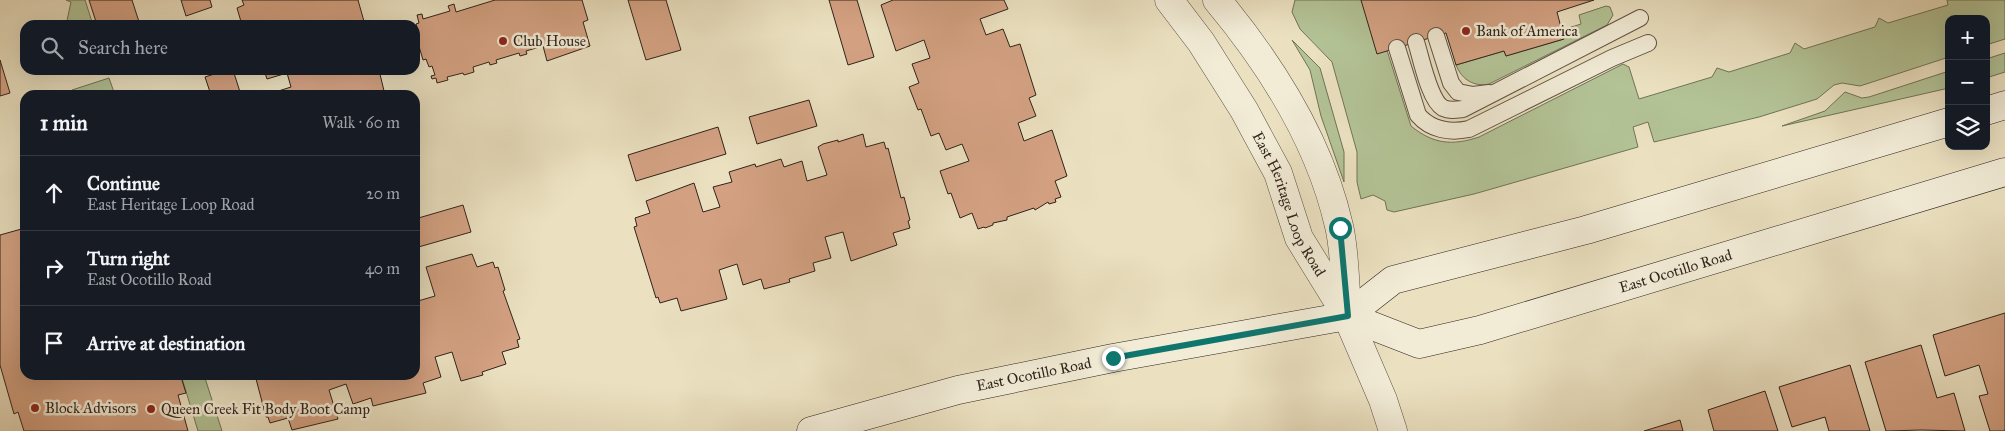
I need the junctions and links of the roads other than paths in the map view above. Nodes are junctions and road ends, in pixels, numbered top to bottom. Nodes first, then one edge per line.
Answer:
1 (1168, 0) edge
2 (1217, 0) edge
3 (1640, 18) dead end
4 (1436, 36) dead end
5 (1416, 42) dead end
6 (1648, 43) dead end
7 (1397, 48) dead end
8 (1496, 92) junction
9 (2005, 105) edge
10 (1990, 109) edge
11 (1945, 123) edge
12 (2005, 172) edge
13 (1348, 316) junction
14 (811, 431) edge
15 (1393, 431) edge

1 - 13 main road, East Heritage Loop Road
2 - 13 main road, East Heritage Loop Road
3 - 8 lane
4 - 8 lane
5 - 8 lane
6 - 7 lane
9 - 10 main road
11 - 13 main road, East Ocotillo Road
12 - 13 main road, East Ocotillo Road
13 - 14 main road, East Ocotillo Road
13 - 15 main road

